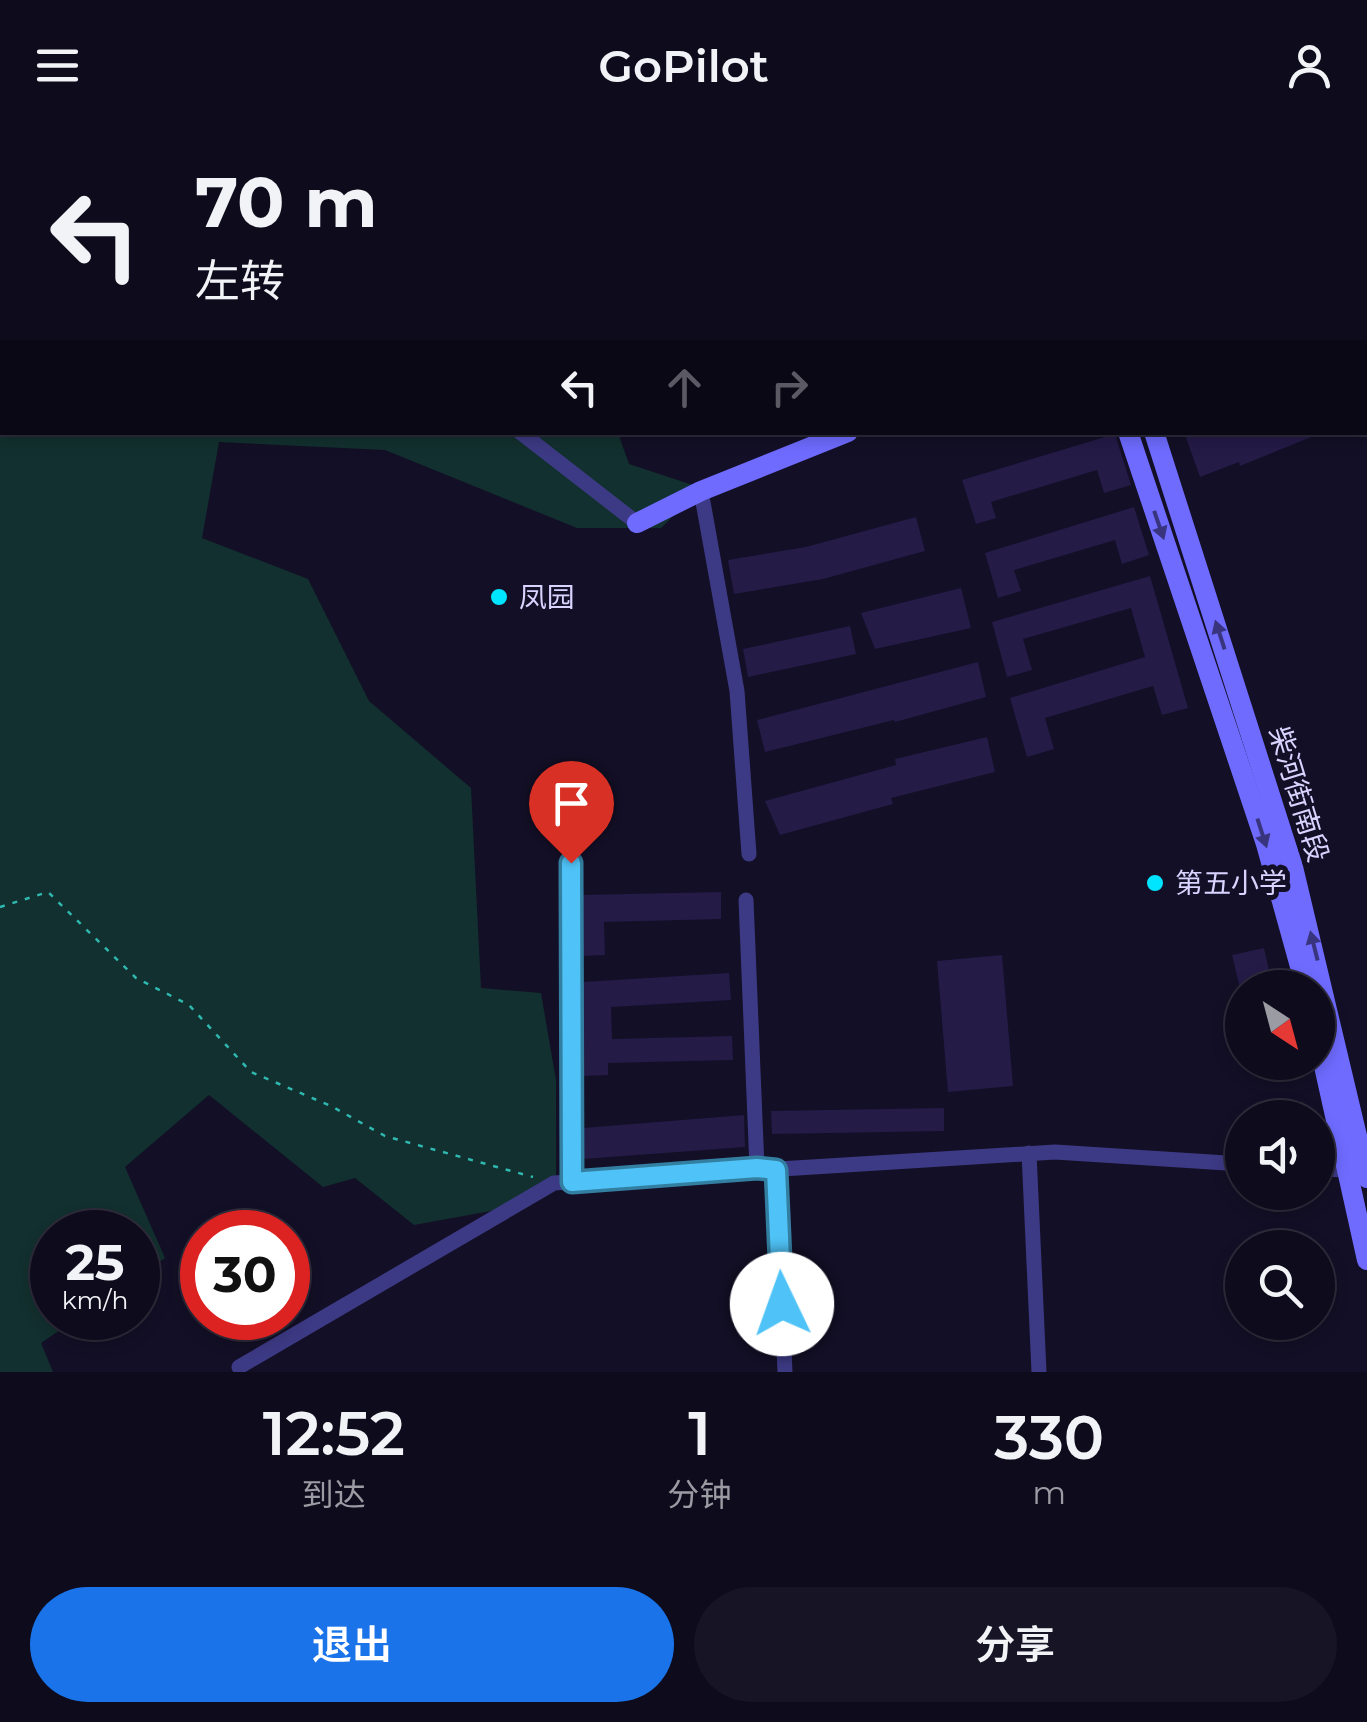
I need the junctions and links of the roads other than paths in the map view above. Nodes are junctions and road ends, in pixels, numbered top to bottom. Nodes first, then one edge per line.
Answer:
1 (524, 435) edge
2 (840, 435) edge
3 (1129, 435) edge
4 (1155, 435) edge
5 (700, 490) junction
6 (637, 523) joint
7 (749, 854) dead end
8 (571, 863) dead end
9 (746, 900) dead end
10 (1301, 970) edge
11 (1330, 1080) edge
12 (1029, 1154) junction
13 (1225, 1163) edge
14 (757, 1168) junction
15 (776, 1170) junction
16 (1358, 1174) edge
17 (572, 1182) junction
18 (1367, 1260) edge
19 (248, 1372) edge
20 (785, 1372) edge
21 (1038, 1372) edge

1 - 6 street
2 - 5 main road
3 -> 10 main road, 柴河街南段
16 -> 4 main road, 柴河街南段
5 - 6 main road
5 - 7 street
8 - 17 street
9 - 14 street
11 - 16 main road, 柴河街南段
12 - 13 street
12 - 15 street
12 - 21 street
14 - 15 street
14 - 17 street
15 - 20 street
16 - 18 main road, 柴河街南段
17 - 19 street

